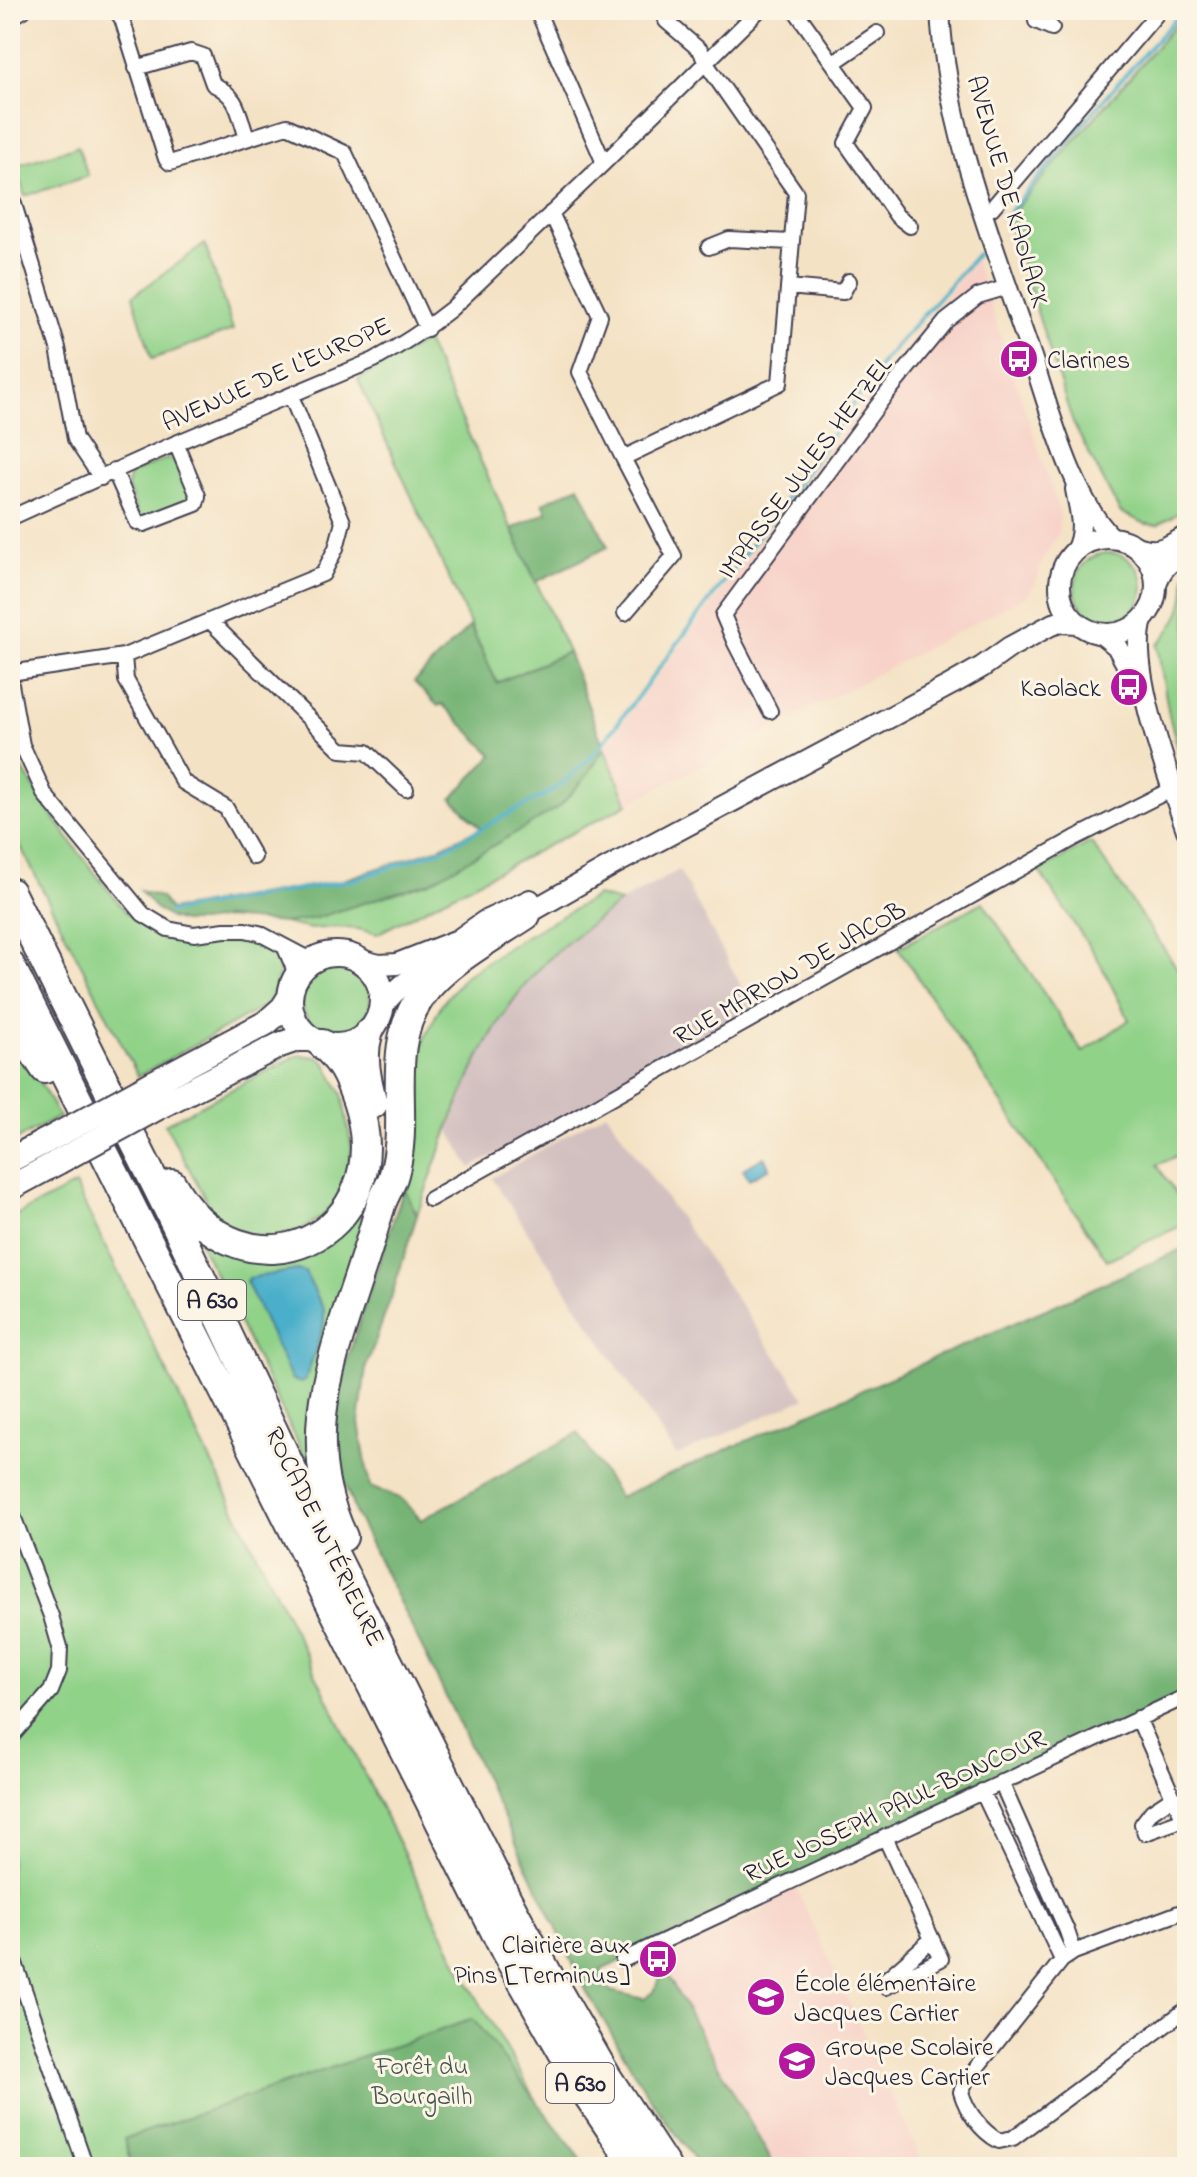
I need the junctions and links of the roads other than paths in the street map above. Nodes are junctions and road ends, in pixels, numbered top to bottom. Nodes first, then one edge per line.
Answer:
1 (24, 10) edge
2 (537, 10) edge
3 (759, 10) edge
4 (795, 10) edge
5 (940, 10) edge
6 (1035, 10) edge
7 (1160, 10) edge
8 (119, 15) edge
9 (10, 18) edge
10 (666, 21) dead end
11 (1052, 28) dead end
12 (877, 33) dead end
13 (705, 62) junction
14 (833, 63) junction
15 (136, 68) junction
16 (247, 138) junction
17 (604, 163) junction
18 (10, 199) edge
19 (983, 211) junction
20 (551, 213) junction
21 (910, 226) dead end
22 (791, 242) junction
23 (709, 247) dead end
24 (849, 281) dead end
25 (788, 287) junction
26 (1008, 287) junction
27 (427, 329) junction
28 (291, 396) junction
29 (176, 443) junction
30 (623, 458) junction
31 (114, 470) junction
32 (1072, 474) junction
33 (101, 478) junction
34 (10, 518) edge
35 (1187, 536) edge
36 (1114, 539) junction
37 (1136, 547) junction
38 (1075, 551) junction
39 (1187, 552) edge
40 (1156, 584) junction
41 (1060, 590) junction
42 (625, 613) dead end
43 (1142, 620) junction
44 (210, 621) junction
45 (1077, 623) junction
46 (1102, 634) junction
47 (124, 656) junction
48 (10, 676) edge
49 (952, 684) junction
50 (1146, 699) junction
51 (770, 711) dead end
52 (1180, 786) edge
53 (406, 789) dead end
54 (1187, 830) edge
55 (254, 857) dead end
56 (611, 866) junction
57 (10, 892) edge
58 (526, 915) junction
59 (360, 960) junction
60 (10, 965) edge
61 (299, 978) junction
62 (54, 980) junction
63 (383, 1006) junction
64 (10, 1017) edge
65 (368, 1034) junction
66 (316, 1042) junction
67 (159, 1094) junction
68 (101, 1145) junction
69 (10, 1160) edge
70 (10, 1188) edge
71 (430, 1199) dead end
72 (381, 1204) junction
73 (10, 1508) edge
74 (1187, 1696) edge
75 (411, 1710) junction
76 (1138, 1718) junction
77 (10, 1738) edge
78 (1001, 1782) junction
79 (982, 1791) junction
80 (1173, 1797) dead end
81 (885, 1837) junction
82 (1187, 1910) edge
83 (932, 1939) dead end
84 (10, 1949) edge
85 (1068, 1956) junction
86 (623, 1960) dead end
87 (1187, 2009) edge
88 (86, 2167) edge
89 (636, 2167) edge
90 (666, 2167) edge

1 - 9 street
2 - 17 street
3 - 13 street, AVENUE DE L'EUROPE
4 - 14 street
5 - 19 street, AVENUE DE KAOLACK
6 - 11 street
7 - 19 street
8 - 15 street
10 - 13 street
12 - 14 street
13 - 17 street, AVENUE DE L'EUROPE
13 - 22 street
14 - 21 street
15 - 16 street
15 - 16 street
16 - 27 street
17 - 20 street, AVENUE DE L'EUROPE
18 - 33 street
19 - 26 street, AVENUE DE KAOLACK
20 - 27 street, AVENUE DE L'EUROPE
20 - 30 street
22 - 23 street
22 - 25 street
24 - 25 street
25 - 30 street
26 - 32 street, AVENUE DE KAOLACK
26 - 51 street, IMPASSE JULES HETZEL
27 - 28 street, AVENUE DE L'EUROPE
28 - 29 street, AVENUE DE L'EUROPE
28 - 44 street
29 - 31 street, AVENUE DE L'EUROPE
29 - 31 street
30 - 42 street
31 - 33 street, AVENUE DE L'EUROPE
32 - 36 street, AVENUE DE KAOLACK
32 - 38 street, AVENUE DE KAOLACK
33 - 34 street, AVENUE DE L'EUROPE
35 - 37 main road
36 - 37 main road
36 - 38 main road
37 - 40 main road
38 - 41 main road
39 - 40 main road
40 - 43 main road
41 - 45 main road
41 - 49 main road
43 - 46 main road
43 - 50 main road
44 - 47 street
44 - 53 street
45 - 46 main road
45 - 49 main road
46 - 50 main road
47 - 48 street
47 - 55 street
48 - 61 street
49 - 56 main road
50 - 52 main road
52 - 54 main road
52 - 71 street, RUE MARION DE JACOB
56 - 58 main road
56 - 59 main road
57 - 62 highway, ROCADE INTÉRIEURE / A 630
58 - 63 main road
58 - 72 highway
59 - 61 main road
59 - 63 main road
60 - 68 highway, A 630
61 - 66 main road
61 - 67 main road
62 - 66 highway
62 - 75 highway, ROCADE INTÉRIEURE / A 630
63 - 65 main road
64 - 68 highway
65 - 66 main road
65 - 72 highway
66 - 67 main road
67 - 69 main road, bridge
67 - 70 main road, bridge
68 - 89 highway, A 630
72 - 75 highway
73 - 77 street
74 - 76 street, RUE JOSEPH PAUL-BONCOUR
75 - 90 highway, ROCADE INTÉRIEURE / A 630
76 - 78 street, RUE JOSEPH PAUL-BONCOUR
76 - 80 street
78 - 79 street, RUE JOSEPH PAUL-BONCOUR
78 - 85 street
79 - 81 street, RUE JOSEPH PAUL-BONCOUR
79 - 85 street
81 - 83 street
81 - 86 street, RUE JOSEPH PAUL-BONCOUR
82 - 85 street
84 - 88 street
85 - 87 street

